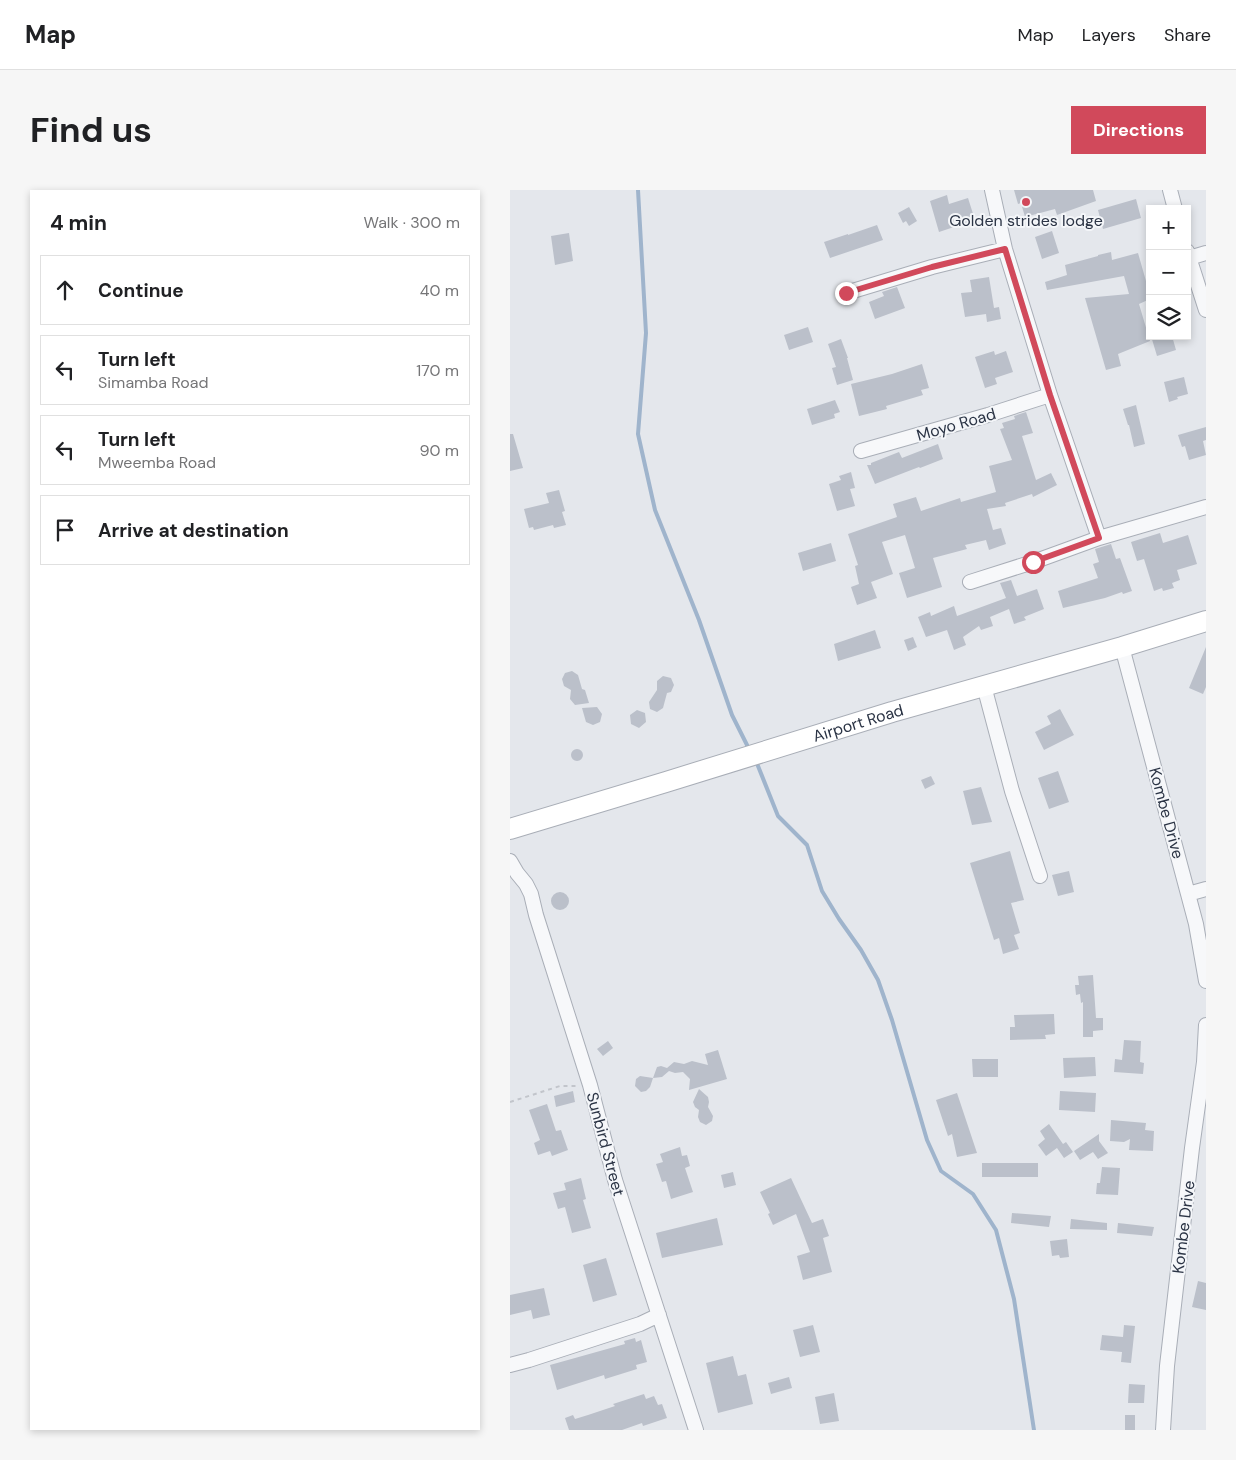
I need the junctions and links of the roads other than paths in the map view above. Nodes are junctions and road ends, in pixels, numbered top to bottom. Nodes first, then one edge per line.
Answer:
1 (992, 190) edge
2 (1170, 190) edge
3 (1174, 205) edge
4 (1005, 249) junction
5 (1206, 253) edge
6 (1191, 254) edge
7 (1191, 263) edge
8 (846, 293) dead end
9 (1206, 310) edge
10 (1050, 395) junction
11 (861, 451) dead end
12 (1206, 507) edge
13 (1099, 538) junction
14 (970, 582) dead end
15 (1206, 621) edge
16 (1122, 647) junction
17 (984, 686) junction
18 (510, 829) edge
19 (510, 861) edge
20 (1040, 876) dead end
21 (1206, 889) edge
22 (1188, 894) junction
23 (1206, 981) edge
24 (1206, 1025) edge
25 (1199, 1149) edge
26 (659, 1315) junction
27 (510, 1364) edge
28 (696, 1430) edge
29 (1163, 1430) edge

1 - 4 street
2 - 3 street
4 - 8 street
4 - 10 street
5 - 6 street
7 - 9 street
10 - 11 street, Moyo Road
10 - 13 street
12 - 13 street
13 - 14 street
15 - 16 street, Airport Road
16 - 17 street, Airport Road
16 - 22 street, Kombe Drive
17 - 18 street, Airport Road
17 - 20 street
19 - 26 street, Sunbird Street
21 - 22 street
22 - 23 street, Kombe Drive
24 - 25 street, Kombe Drive
25 - 29 street, Kombe Drive
26 - 27 street
26 - 28 street, Sunbird Street

